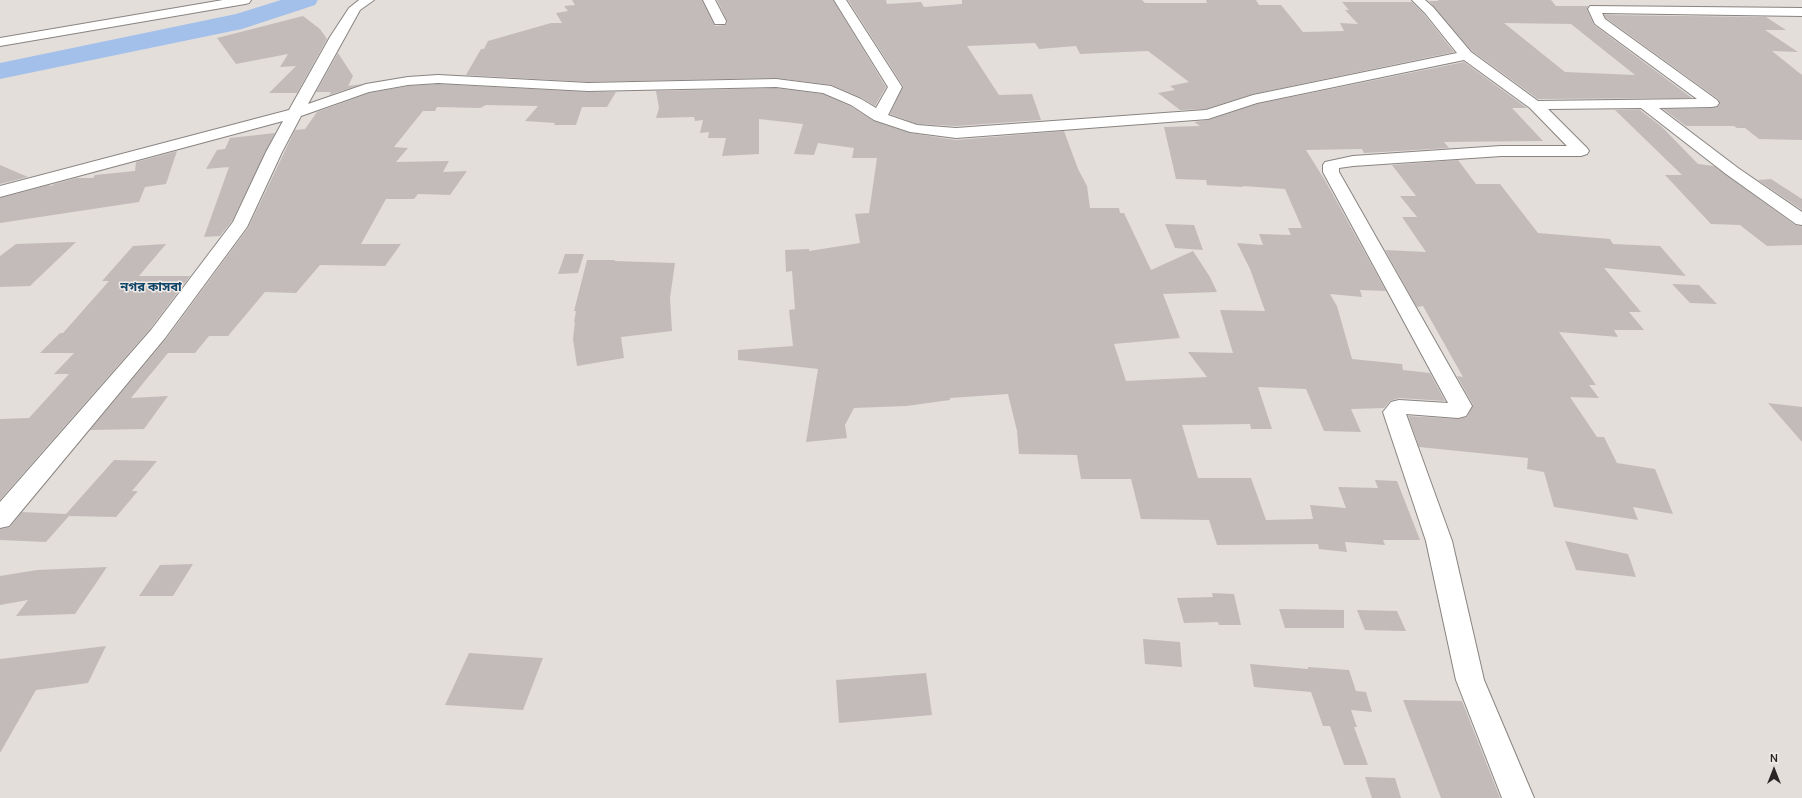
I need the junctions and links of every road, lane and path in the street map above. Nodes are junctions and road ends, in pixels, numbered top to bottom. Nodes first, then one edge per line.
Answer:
1 (245, 0) edge
2 (368, 0) edge
3 (708, 0) edge
4 (840, 0) edge
5 (1418, 0) edge
6 (1583, 0) edge
7 (1668, 0) edge
8 (1594, 9) junction
9 (1690, 10) junction
10 (1802, 12) edge
11 (720, 21) dead end
12 (0, 42) edge
13 (1466, 55) junction
14 (1643, 103) junction
15 (1535, 105) junction
16 (296, 113) junction
17 (879, 117) junction
18 (0, 192) edge
19 (1802, 220) edge
20 (0, 519) edge
21 (1518, 798) edge

1 - 12 street
2 - 16 street
3 - 11 street
4 - 17 street
5 - 13 street
6 - 8 street
7 - 9 street
8 - 9 street
8 - 14 street
9 - 10 street
13 - 15 street
13 - 17 street
14 - 15 street
14 - 19 street
15 - 21 street
16 - 17 street
16 - 18 street
16 - 20 street

